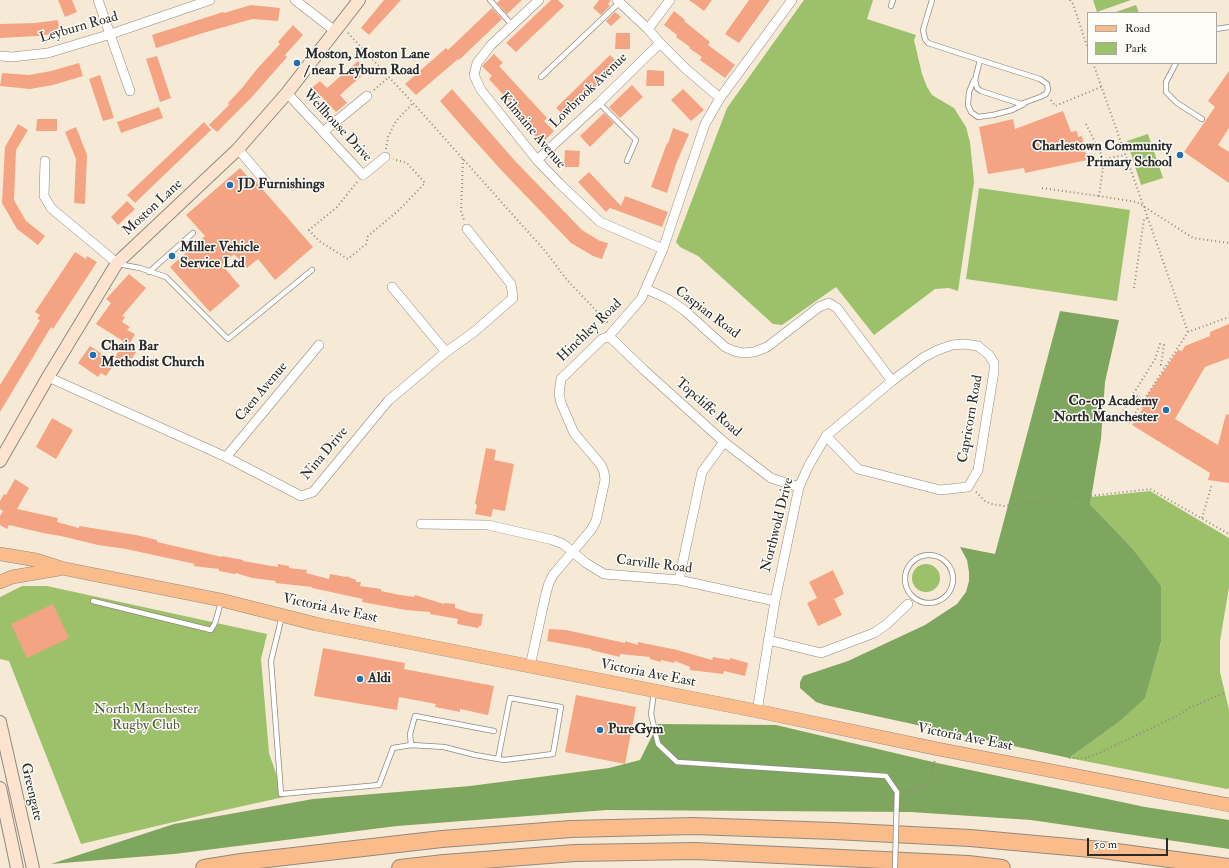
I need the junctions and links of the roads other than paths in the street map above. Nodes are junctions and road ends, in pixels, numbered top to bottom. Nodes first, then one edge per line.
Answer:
1 (98, 0) edge
2 (210, 0) edge
3 (295, 0) edge
4 (359, 0) edge
5 (490, 0) edge
6 (539, 0) edge
7 (670, 0) edge
8 (792, 0) edge
9 (893, 0) edge
10 (932, 0) edge
11 (619, 1) edge
12 (891, 6) dead end
13 (512, 26) junction
14 (1229, 27) edge
15 (338, 28) junction
16 (1217, 28) edge
17 (648, 29) junction
18 (111, 34) junction
19 (660, 43) junction
20 (0, 56) edge
21 (980, 60) junction
22 (1175, 64) edge
23 (541, 77) dead end
24 (974, 80) junction
25 (130, 91) dead end
26 (287, 93) junction
27 (367, 96) road end
28 (720, 98) junction
29 (599, 103) junction
30 (1026, 103) junction
31 (1202, 119) dead end
32 (324, 132) junction
33 (238, 149) junction
34 (385, 157) road end
35 (45, 160) dead end
36 (537, 160) junction
37 (626, 161) dead end
38 (266, 182) dead end
39 (466, 229) road end
40 (193, 232) dead end
41 (663, 249) junction
42 (116, 263) junction
43 (312, 270) dead end
44 (149, 272) junction
45 (392, 287) dead end
46 (646, 290) junction
47 (608, 337) junction
48 (319, 345) dead end
49 (446, 352) junction
50 (48, 377) junction
51 (892, 381) junction
52 (826, 436) junction
53 (724, 442) junction
54 (226, 457) junction
55 (0, 461) edge
56 (799, 487) junction
57 (421, 524) dead end
58 (573, 552) junction
59 (0, 554) edge
60 (61, 568) junction
61 (679, 580) junction
62 (0, 582) edge
63 (221, 600) junction
64 (910, 600) junction
65 (93, 601) dead end
66 (775, 602) junction
67 (282, 615) junction
68 (768, 640) junction
69 (530, 666) junction
70 (654, 692) junction
71 (757, 711) junction
72 (0, 722) edge
73 (494, 731) dead end
74 (411, 745) junction
75 (498, 759) junction
76 (0, 788) edge
77 (1229, 805) edge
78 (1229, 867) edge
79 (17, 868) edge
80 (33, 868) edge
81 (204, 868) edge
82 (400, 868) edge
83 (895, 868) edge
84 (1002, 868) edge

1 - 18 street
2 - 18 street, Leyburn Road
3 - 15 street
4 - 15 street, Moston Lane
5 - 13 lane
6 - 13 street, Kilmaine Avenue
7 - 17 street
8 - 28 street, Hinchley Road
9 - 12 lane
10 - 21 lane
11 - 17 street
11 - 23 lane
13 - 36 street, Kilmaine Avenue
14 - 16 lane
15 - 26 street, Moston Lane
17 - 19 street
18 - 20 street, Leyburn Road
18 - 25 street
19 - 28 street
19 - 29 street, Lowbrook Avenue
21 - 24 lane
21 - 30 lane
22 - 31 lane
24 - 30 lane
24 - 30 lane
26 - 32 street, Wellhouse Drive
26 - 33 street, Moston Lane
27 - 32 street
28 - 41 street, Hinchley Road
29 - 36 street, Lowbrook Avenue
29 - 37 lane
32 - 34 street, Wellhouse Drive
33 - 38 street
33 - 42 street, Moston Lane
35 - 42 street
36 - 41 street, Kilmaine Avenue
39 - 49 street, Nina Drive
40 - 44 lane
41 - 46 street, Hinchley Road
42 - 44 lane
42 - 50 street, Moston Lane
43 - 44 lane
45 - 49 street
46 - 47 street, Hinchley Road
46 - 51 street, Caspian Road
47 - 53 street, Topcliffe Road
47 - 58 street, Hinchley Road
48 - 54 street, Caen Avenue
49 - 54 street, Nina Drive
50 - 54 street, Nina Drive
50 - 55 street, Moston Lane
51 - 52 street, Northwold Drive
51 - 52 street, Capricorn Road
52 - 56 street, Northwold Drive
53 - 56 street, Topcliffe Road
53 - 61 street
56 - 66 street, Northwold Drive
57 - 58 street, Carville Road
58 - 61 street, Carville Road
58 - 69 street, Hinchley Road
59 - 60 main road, Victoria Ave East
60 - 62 main road
60 - 63 main road, Victoria Ave East
61 - 66 street, Carville Road
63 - 65 lane
63 - 67 main road, Victoria Ave East
64 - 64 lane
64 - 68 street
66 - 68 street, Northwold Drive
67 - 69 main road, Victoria Ave East
67 - 74 lane
68 - 71 street, Northwold Drive
69 - 70 main road, Victoria Ave East
70 - 71 main road, Victoria Ave East
70 - 83 lane, bridge
71 - 77 main road, Victoria Ave East
72 - 80 street, Greengate
73 - 74 lane
74 - 75 lane
75 - 75 lane
76 - 79 street, Greengate
78 - 81 highway
82 - 84 highway

